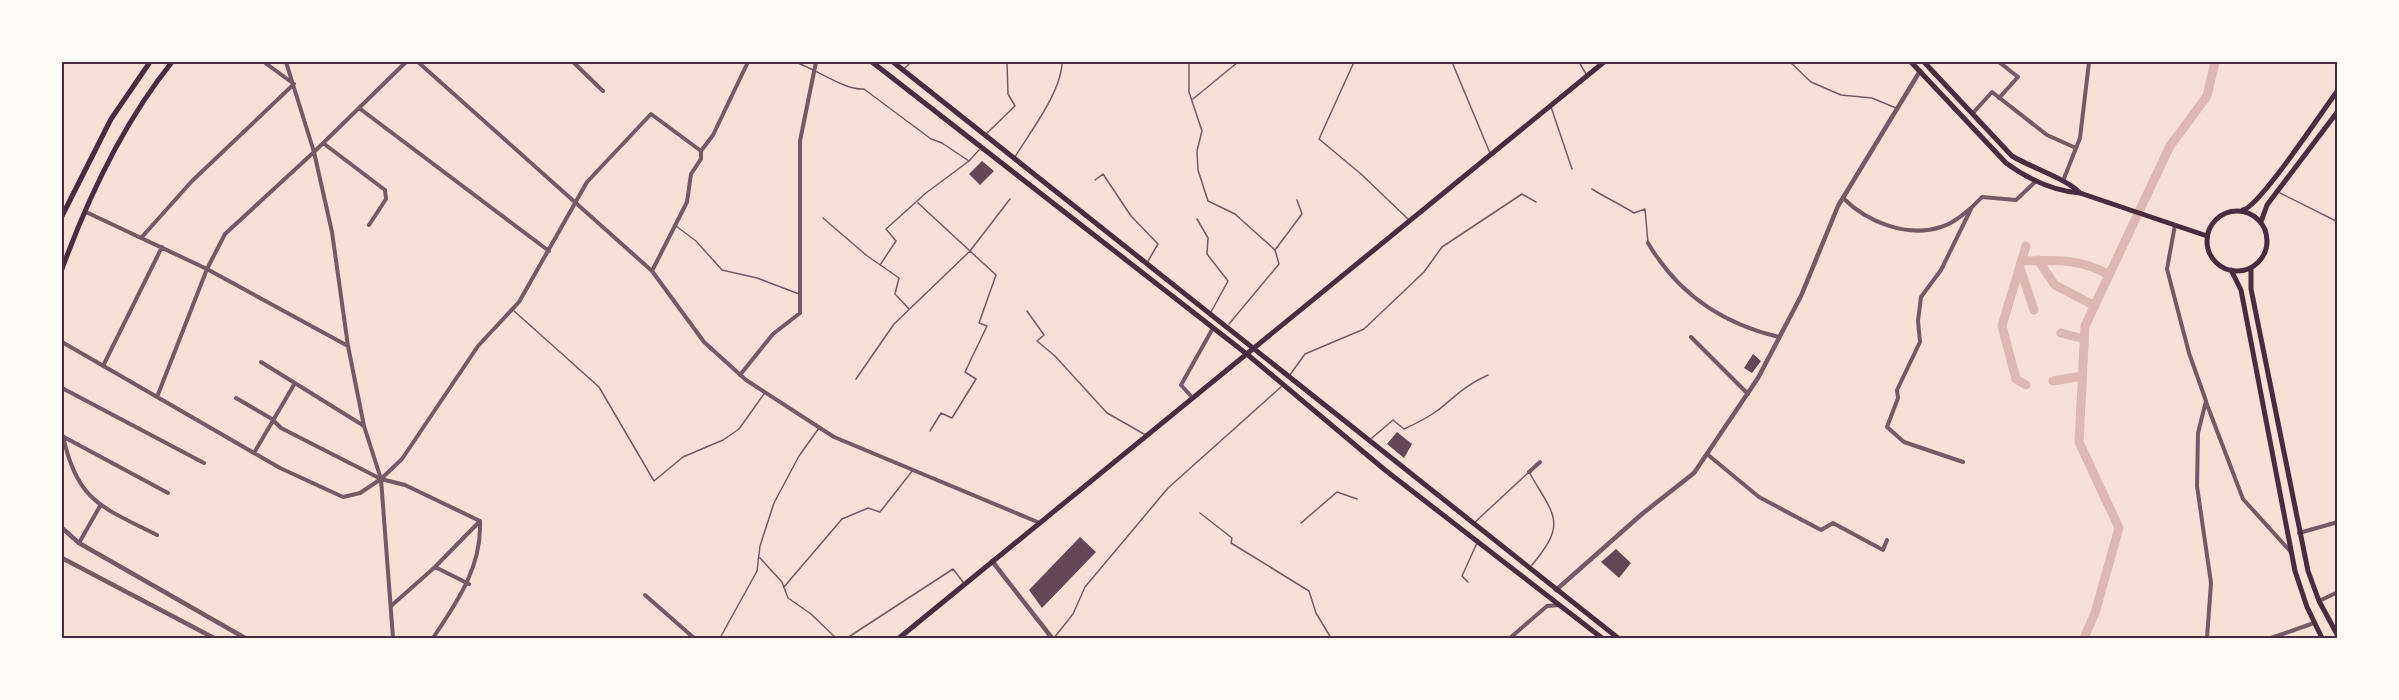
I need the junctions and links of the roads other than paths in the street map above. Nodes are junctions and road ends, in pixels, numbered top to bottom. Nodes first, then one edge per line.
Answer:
1 (150, 62) edge
2 (172, 62) edge
3 (264, 62) edge
4 (286, 62) edge
5 (406, 62) edge
6 (418, 62) edge
7 (573, 62) edge
8 (748, 62) edge
9 (795, 62) edge
10 (816, 62) edge
11 (872, 62) edge
12 (893, 62) edge
13 (912, 62) edge
14 (1007, 62) edge
15 (1062, 62) edge
16 (1189, 62) edge
17 (1238, 62) edge
18 (1354, 62) edge
19 (1452, 62) edge
20 (1578, 62) edge
21 (1604, 62) edge
22 (1790, 62) edge
23 (1911, 62) edge
24 (1926, 62) edge
25 (1999, 62) edge
26 (2089, 62) edge
27 (813, 67) junction
28 (904, 70) junction
29 (1920, 71) junction
30 (1587, 76) junction
31 (294, 84) junction
32 (2337, 90) edge
33 (603, 91) dead end
34 (1999, 98) junction
35 (1192, 100) junction
36 (1550, 106) junction
37 (359, 108) junction
38 (1897, 109) junction
39 (2337, 111) edge
40 (1973, 113) junction
41 (986, 135) junction
42 (323, 143) junction
43 (981, 147) junction
44 (2076, 148) junction
45 (701, 151) junction
46 (314, 152) junction
47 (1491, 154) junction
48 (1015, 158) junction
49 (969, 161) junction
50 (1572, 169) dead end
51 (1095, 180) dead end
52 (2036, 181) junction
53 (2063, 181) junction
54 (1592, 189) dead end
55 (2276, 192) junction
56 (2080, 193) junction
57 (1843, 198) junction
58 (1010, 199) dead end
59 (1297, 200) dead end
60 (1536, 202) dead end
61 (918, 203) junction
62 (575, 204) junction
63 (1972, 207) junction
64 (2239, 210) junction
65 (86, 212) junction
66 (62, 216) edge
67 (823, 218) dead end
68 (1197, 219) dead end
69 (1410, 221) junction
70 (2261, 222) junction
71 (2337, 222) edge
72 (369, 225) dead end
73 (675, 225) junction
74 (2175, 225) junction
75 (2207, 236) junction
76 (141, 238) junction
77 (1648, 243) joint
78 (162, 247) junction
79 (1275, 250) junction
80 (970, 251) junction
81 (549, 252) junction
82 (1146, 263) junction
83 (880, 265) junction
84 (2251, 268) junction
85 (62, 269) edge
86 (207, 269) junction
87 (2231, 270) junction
88 (652, 271) junction
89 (802, 294) junction
90 (513, 309) junction
91 (909, 309) junction
92 (1027, 311) dead end
93 (1210, 314) junction
94 (1226, 327) junction
95 (1213, 328) junction
96 (1691, 337) dead end
97 (1779, 337) junction
98 (62, 342) edge
99 (348, 346) junction
100 (1255, 349) junction
101 (1248, 355) junction
102 (261, 362) dead end
103 (103, 366) junction
104 (740, 375) junction
105 (1488, 375) dead end
106 (1288, 376) junction
107 (856, 379) dead end
108 (295, 383) junction
109 (1284, 384) junction
110 (62, 388) edge
111 (766, 392) junction
112 (1748, 394) junction
113 (1190, 395) dead end
114 (157, 397) junction
115 (236, 398) dead end
116 (2206, 401) junction
117 (272, 419) junction
118 (364, 426) junction
119 (820, 427) junction
120 (930, 430) dead end
121 (62, 436) edge
122 (1147, 436) junction
123 (1369, 441) junction
124 (254, 453) junction
125 (1707, 454) junction
126 (1540, 462) dead end
127 (1963, 462) dead end
128 (204, 463) dead end
129 (913, 470) junction
130 (1529, 472) junction
131 (381, 479) junction
132 (168, 493) dead end
133 (1357, 499) dead end
134 (100, 506) junction
135 (1200, 513) dead end
136 (480, 521) junction
137 (2337, 522) edge
138 (1040, 523) junction
139 (1301, 523) dead end
140 (1473, 524) junction
141 (62, 528) edge
142 (2299, 533) junction
143 (157, 535) dead end
144 (1887, 540) dead end
145 (79, 543) junction
146 (1477, 543) junction
147 (2291, 553) junction
148 (760, 557) junction
149 (62, 558) edge
150 (992, 561) junction
151 (435, 567) junction
152 (1529, 568) junction
153 (1468, 582) dead end
154 (469, 584) junction
155 (964, 584) junction
156 (784, 587) junction
157 (1556, 590) junction
158 (2337, 592) edge
159 (645, 595) dead end
160 (1549, 596) junction
161 (2319, 601) junction
162 (1560, 605) junction
163 (390, 607) junction
164 (2314, 623) junction
165 (2337, 636) edge
166 (214, 639) edge
167 (245, 639) edge
168 (393, 639) edge
169 (433, 639) edge
170 (694, 639) edge
171 (720, 639) edge
172 (836, 639) edge
173 (847, 639) edge
174 (899, 639) edge
175 (1053, 639) edge
176 (1331, 639) edge
177 (1510, 639) edge
178 (1602, 639) edge
179 (1618, 639) edge
180 (2207, 639) edge
181 (2271, 639) edge
182 (2322, 639) edge

1 - 66 main road
2 - 65 main road
3 - 31 street
4 - 31 street
5 - 37 street
6 - 62 street
7 - 33 street
8 - 45 street
9 - 27 lane
10 - 27 street
11 - 43 main road
12 - 28 main road
13 - 28 lane
14 - 41 lane
15 - 48 lane
16 - 35 lane
17 - 35 lane
18 - 69 lane
19 - 47 lane
20 - 30 lane
21 - 30 main road
22 - 38 lane
23 - 29 main road
24 - 40 main road
25 - 34 street
26 - 44 street
27 - 49 lane
27 - 89 street
28 - 41 main road
29 - 38 street
29 - 52 main road
30 - 36 main road
31 - 46 street
31 - 76 street
32 - 64 main road
34 - 40 street
34 - 44 street
35 - 79 lane
36 - 47 main road
36 - 50 lane
37 - 42 street
37 - 81 street
38 - 57 street
39 - 55 main road
40 - 53 main road
41 - 48 main road
42 - 46 street
42 - 72 street
43 - 49 lane
43 - 95 main road
44 - 53 street
45 - 62 street
45 - 73 street
46 - 86 street
46 - 99 street
47 - 69 main road
48 - 82 main road
49 - 61 lane
51 - 82 lane
52 - 56 main road
52 - 63 street
53 - 56 main road
54 - 77 lane
55 - 70 main road
55 - 71 lane
56 - 74 main road
57 - 63 street
57 - 97 street
58 - 80 lane
59 - 79 lane
60 - 106 lane
61 - 80 lane
61 - 83 lane
62 - 81 street
62 - 88 street
63 - 127 street
64 - 70 main road
64 - 75 main road
65 - 76 street
65 - 85 main road
67 - 83 lane
68 - 93 lane
69 - 100 main road
70 - 84 main road
73 - 88 street
73 - 89 lane
74 - 75 main road
74 - 116 street
75 - 87 main road
76 - 78 street
77 - 97 street
78 - 86 street
78 - 103 street
79 - 94 lane
80 - 91 lane
80 - 120 lane
81 - 90 street
82 - 93 main road
83 - 91 lane
84 - 87 main road
84 - 142 main road
86 - 99 street
86 - 114 street
87 - 147 main road
88 - 104 street
89 - 104 street
90 - 111 lane
90 - 131 street
91 - 107 lane
92 - 122 lane
93 - 94 main road
94 - 100 main road
95 - 101 main road
95 - 113 street
96 - 112 street
97 - 112 street
98 - 103 street
99 - 118 street
100 - 101 main road
100 - 106 main road
101 - 109 main road
101 - 122 main road
102 - 108 street
103 - 114 street
104 - 111 street
105 - 123 lane
106 - 123 main road
108 - 117 street
108 - 118 street
109 - 146 main road
109 - 175 lane
110 - 128 street
111 - 119 street
112 - 125 street
114 - 124 street
115 - 117 street
116 - 147 street
116 - 180 street
117 - 124 street
117 - 131 street
118 - 131 street
119 - 129 street
119 - 148 lane
121 - 132 street
121 - 134 street
122 - 138 main road
123 - 140 main road
124 - 131 street
125 - 144 street
125 - 157 street
126 - 130 street
129 - 138 street
129 - 156 lane
130 - 140 lane
130 - 152 lane
131 - 136 street
131 - 163 street
133 - 139 lane
134 - 143 street
134 - 145 street
135 - 176 lane
136 - 151 street
136 - 154 street
137 - 142 street
138 - 150 main road
140 - 152 main road
141 - 145 street
142 - 161 main road
145 - 167 street
146 - 153 lane
146 - 160 main road
147 - 164 main road
148 - 156 lane
148 - 171 lane
149 - 166 street
150 - 155 main road
150 - 175 street
151 - 154 street
151 - 163 street
152 - 157 main road
154 - 169 street
155 - 173 lane
155 - 174 main road
156 - 172 lane
157 - 160 street
157 - 179 main road
158 - 161 street
159 - 170 street
160 - 162 main road
161 - 165 main road
162 - 177 street
162 - 178 main road
163 - 168 street
164 - 181 street
164 - 182 main road

